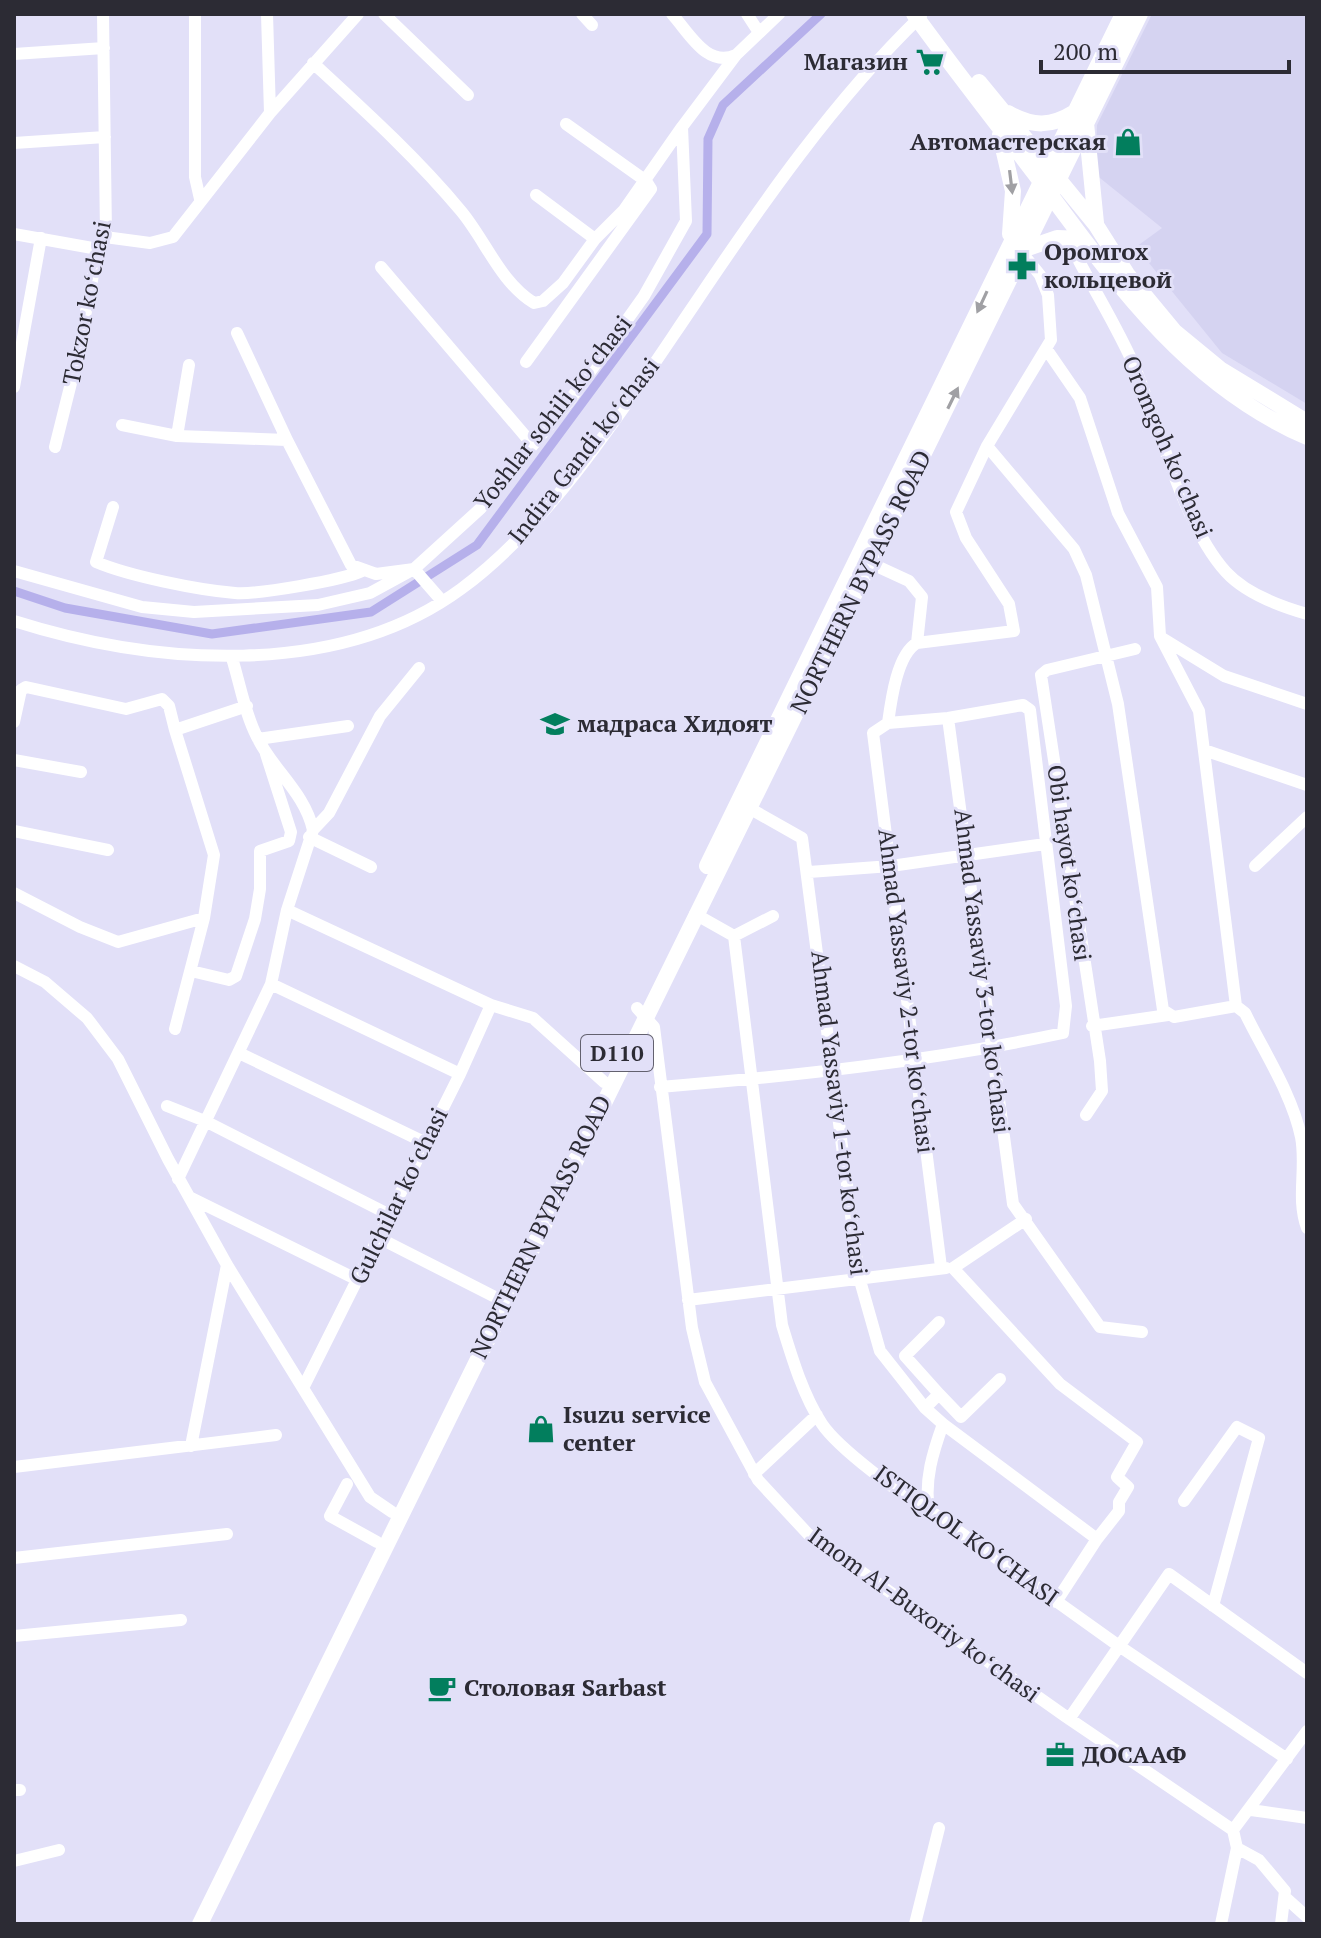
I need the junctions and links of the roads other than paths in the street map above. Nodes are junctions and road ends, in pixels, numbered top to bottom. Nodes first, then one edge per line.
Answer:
1 (103, 14) edge
2 (195, 14) edge
3 (267, 14) edge
4 (358, 14) edge
5 (384, 14) edge
6 (582, 14) edge
7 (672, 14) edge
8 (747, 14) edge
9 (779, 14) edge
10 (1123, 14) edge
11 (1140, 14) edge
12 (920, 15) edge
13 (592, 25) dead end
14 (758, 31) junction
15 (104, 48) junction
16 (14, 54) edge
17 (736, 55) junction
18 (313, 63) junction
19 (468, 95) dead end
20 (270, 113) junction
21 (1081, 115) junction
22 (999, 116) junction
23 (566, 124) dead end
24 (682, 127) junction
25 (105, 137) junction
26 (14, 143) edge
27 (1043, 173) junction
28 (1059, 179) junction
29 (646, 181) junction
30 (536, 195) dead end
31 (1051, 197) junction
32 (200, 199) junction
33 (1096, 225) junction
34 (14, 234) edge
35 (41, 238) junction
36 (595, 239) junction
37 (1082, 239) junction
38 (102, 243) junction
39 (1019, 249) junction
40 (381, 267) dead end
41 (1122, 278) junction
42 (237, 333) dead end
43 (1047, 350) junction
44 (526, 362) dead end
45 (189, 365) dead end
46 (14, 387) edge
47 (1307, 422) edge
48 (122, 425) dead end
49 (177, 436) junction
50 (1307, 437) edge
51 (287, 440) junction
52 (532, 444) junction
53 (987, 446) junction
54 (55, 447) dead end
55 (896, 499) junction
56 (113, 507) dead end
57 (870, 563) junction
58 (414, 569) junction
59 (14, 571) edge
60 (362, 571) junction
61 (438, 596) junction
62 (1307, 614) edge
63 (14, 621) edge
64 (1160, 636) junction
65 (917, 643) junction
66 (1135, 649) dead end
67 (1105, 655) junction
68 (232, 658) junction
69 (419, 668) dead end
70 (1307, 704) edge
71 (247, 706) junction
72 (948, 718) junction
73 (14, 722) edge
74 (888, 723) junction
75 (348, 726) dead end
76 (175, 730) junction
77 (780, 730) junction
78 (261, 743) junction
79 (1204, 750) junction
80 (14, 760) edge
81 (81, 772) dead end
82 (1307, 785) edge
83 (749, 808) junction
84 (1307, 817) edge
85 (14, 831) edge
86 (311, 833) junction
87 (1045, 844) junction
88 (108, 850) dead end
89 (968, 854) junction
90 (891, 866) junction
91 (1255, 866) dead end
92 (371, 867) dead end
93 (809, 872) junction
94 (14, 893) edge
95 (287, 910) junction
96 (695, 914) junction
97 (773, 916) dead end
98 (204, 918) junction
99 (734, 936) junction
100 (14, 966) edge
101 (191, 971) junction
102 (271, 984) junction
103 (491, 1005) junction
104 (1236, 1006) junction
105 (641, 1012) junction
106 (1174, 1015) junction
107 (1092, 1026) junction
108 (175, 1029) dead end
109 (991, 1049) junction
110 (239, 1053) junction
111 (913, 1059) junction
112 (832, 1068) junction
113 (460, 1074) junction
114 (751, 1080) junction
115 (604, 1082) junction
116 (660, 1087) junction
117 (167, 1106) dead end
118 (1086, 1115) dead end
119 (205, 1121) junction
120 (426, 1143) junction
121 (178, 1179) junction
122 (191, 1198) junction
123 (390, 1215) junction
124 (1026, 1219) junction
125 (1307, 1228) edge
126 (379, 1238) junction
127 (227, 1265) junction
128 (947, 1268) junction
129 (859, 1277) junction
130 (358, 1280) junction
131 (775, 1287) junction
132 (497, 1298) junction
133 (688, 1300) junction
134 (939, 1322) dead end
135 (1142, 1332) dead end
136 (473, 1356) junction
137 (1000, 1379) dead end
138 (304, 1386) junction
139 (939, 1394) junction
140 (925, 1408) junction
141 (817, 1415) junction
142 (943, 1424) junction
143 (276, 1435) dead end
144 (191, 1446) junction
145 (14, 1467) edge
146 (754, 1474) junction
147 (347, 1484) dead end
148 (1184, 1501) dead end
149 (929, 1510) junction
150 (392, 1512) junction
151 (227, 1534) dead end
152 (1097, 1539) junction
153 (377, 1542) junction
154 (14, 1558) edge
155 (361, 1584) junction
156 (1056, 1602) junction
157 (1213, 1606) junction
158 (181, 1620) dead end
159 (14, 1636) edge
160 (1119, 1646) junction
161 (1307, 1673) edge
162 (1069, 1719) junction
163 (1307, 1731) edge
164 (1287, 1759) junction
165 (1251, 1810) junction
166 (250, 1812) junction
167 (1307, 1818) edge
168 (939, 1828) dead end
169 (1233, 1830) junction
170 (1237, 1848) junction
171 (59, 1850) dead end
172 (14, 1861) edge
173 (1287, 1899) junction
174 (1307, 1917) edge
175 (191, 1924) edge
176 (200, 1924) edge
177 (915, 1924) edge
178 (1221, 1924) edge
179 (1281, 1924) edge

1 - 15 street, Tokzor koʻchasi
2 - 32 street
3 - 20 street
4 - 18 street
5 - 19 street
6 - 13 street
7 - 17 street
8 - 14 street
9 - 14 street
10 - 21 main road, NORTHERN BYPASS ROAD / D110
11 - 21 main road, NORTHERN BYPASS ROAD / D110
12 - 22 main road
12 - 61 street, Indira Gandi koʻchasi
14 - 17 street
15 - 16 street
15 - 25 street, Tokzor koʻchasi
17 - 24 street
18 - 20 street
18 - 36 street
20 - 32 street
21 - 22 main road
21 - 27 main road, NORTHERN BYPASS ROAD / D110
21 - 28 main road, NORTHERN BYPASS ROAD / D110
21 - 33 main road
22 - 27 main road
22 -> 39 main road
23 - 29 street
24 - 29 street
24 - 52 street, Yoshlar sohili koʻchasi
25 - 26 street
25 - 38 street, Tokzor koʻchasi
27 - 28 main road
27 - 31 main road
27 - 39 main road, NORTHERN BYPASS ROAD / D110
28 - 31 main road, NORTHERN BYPASS ROAD / D110
28 - 33 main road
29 - 36 street
29 - 44 street
30 - 36 street
31 - 37 main road
31 - 39 main road, NORTHERN BYPASS ROAD / D110
32 - 38 street
33 - 41 main road
34 - 35 street
35 - 38 street
35 - 46 street
37 - 39 main road
37 - 41 main road
37 - 62 street, Oromgoh koʻchasi
38 - 54 street, Tokzor koʻchasi
39 - 43 street
39 - 55 main road, NORTHERN BYPASS ROAD / D110
40 - 52 street
41 - 47 main road
41 - 50 main road
42 - 51 street
43 - 53 street
43 - 64 street
45 - 49 street
48 - 49 street
49 - 51 street
51 - 60 street
52 - 58 street, Yoshlar sohili koʻchasi
53 - 65 street
53 - 67 street
55 - 57 main road, NORTHERN BYPASS ROAD / D110
55 - 77 main road, NORTHERN BYPASS ROAD / D110
56 - 60 street
57 - 65 street
57 - 77 main road, NORTHERN BYPASS ROAD / D110
58 - 59 street, Yoshlar sohili koʻchasi
58 - 60 street
58 - 61 street
61 - 68 street, Indira Gandi koʻchasi
63 - 68 street, Indira Gandi koʻchasi
64 - 70 street
64 - 79 street
65 - 74 street
66 - 67 street, Obi hayot koʻchasi
67 - 106 street
67 - 107 street, Obi hayot koʻchasi
68 - 71 street
69 - 86 street
71 - 76 street
71 - 78 street
72 - 74 street
72 - 87 street
72 - 89 street, Ahmad Yassaviy 3-tor koʻchasi
73 - 76 street
74 - 90 street, Ahmad Yassaviy 2-tor koʻchasi
75 - 78 street
76 - 98 street
77 - 83 main road, NORTHERN BYPASS ROAD / D110
77 - 105 main road, NORTHERN BYPASS ROAD / D110
78 - 86 street
78 - 101 street
79 - 82 street
79 - 104 street
80 - 81 street
83 - 93 street, Ahmad Yassaviy 1-tor koʻchasi
83 - 96 main road, NORTHERN BYPASS ROAD / D110
84 - 91 street
85 - 88 street
86 - 92 street
86 - 95 street
87 - 89 street
87 - 109 street
89 - 90 street
89 - 109 street, Ahmad Yassaviy 3-tor koʻchasi
90 - 93 street
90 - 111 street, Ahmad Yassaviy 2-tor koʻchasi
93 - 112 street, Ahmad Yassaviy 1-tor koʻchasi
94 - 98 street
95 - 102 street
95 - 103 street
96 - 99 street
96 - 105 main road, NORTHERN BYPASS ROAD / D110
97 - 99 street
98 - 101 street
99 - 114 street, ISTIQLOL KO‘CHASI
100 - 121 street
101 - 108 street
102 - 110 street
102 - 113 street
103 - 113 street, Gulchilar koʻchasi
103 - 115 street
104 - 106 street
104 - 125 street
105 - 115 main road, NORTHERN BYPASS ROAD / D110
105 - 116 street, Imom Al-Buxoriy koʻchasi
105 - 136 main road, NORTHERN BYPASS ROAD / D110
106 - 107 street
107 - 118 street, Obi hayot koʻchasi
109 - 111 street
109 - 124 street, Ahmad Yassaviy 3-tor koʻchasi
110 - 119 street
110 - 120 street
111 - 112 street
111 - 128 street, Ahmad Yassaviy 2-tor koʻchasi
112 - 114 street
112 - 129 street, Ahmad Yassaviy 1-tor koʻchasi
113 - 120 street, Gulchilar koʻchasi
114 - 116 street
114 - 131 street, ISTIQLOL KO‘CHASI
115 - 132 main road, NORTHERN BYPASS ROAD / D110
116 - 133 street, Imom Al-Buxoriy koʻchasi
117 - 119 street
119 - 121 street
119 - 123 street
120 - 123 street, Gulchilar koʻchasi
121 - 122 street
122 - 127 street
122 - 130 street
123 - 126 street, Gulchilar koʻchasi
124 - 128 street
124 - 135 street, Ahmad Yassaviy 3-tor koʻchasi
126 - 130 street, Gulchilar koʻchasi
126 - 132 street
127 - 138 street
127 - 144 street
128 - 129 street
128 - 152 street
129 - 131 street
129 - 140 street, Ahmad Yassaviy 1-tor koʻchasi
130 - 138 street, Gulchilar koʻchasi
131 - 133 street
131 - 141 street, ISTIQLOL KO‘CHASI
132 - 136 main road, NORTHERN BYPASS ROAD / D110
133 - 146 street, Imom Al-Buxoriy koʻchasi
134 - 139 street
136 - 150 main road, NORTHERN BYPASS ROAD / D110
136 - 155 main road, NORTHERN BYPASS ROAD / D110
137 - 139 street
138 - 150 street
139 - 140 street
140 - 142 street, Ahmad Yassaviy 1-tor koʻchasi
141 - 146 street
141 - 149 street, ISTIQLOL KO‘CHASI
142 - 149 street
142 - 152 street, Ahmad Yassaviy 1-tor koʻchasi
143 - 144 street
144 - 145 street
146 - 162 street, Imom Al-Buxoriy koʻchasi
147 - 153 street
148 - 157 street
149 - 156 street, ISTIQLOL KO‘CHASI
150 - 153 main road, NORTHERN BYPASS ROAD / D110
151 - 154 street
152 - 156 street
153 - 155 main road, NORTHERN BYPASS ROAD / D110
155 - 166 main road, NORTHERN BYPASS ROAD / D110
156 - 160 street, ISTIQLOL KO‘CHASI
157 - 160 street
157 - 161 street
158 - 159 street
160 - 162 street
160 - 164 street, ISTIQLOL KO‘CHASI
162 - 169 street, Imom Al-Buxoriy koʻchasi
163 - 164 street
164 - 165 street
165 - 167 street
165 - 169 street
166 - 175 main road, NORTHERN BYPASS ROAD / D110
166 - 176 main road, NORTHERN BYPASS ROAD / D110
168 - 177 street
169 - 170 street
170 - 173 street
170 - 178 street
171 - 172 street
173 - 174 street
173 - 179 street

